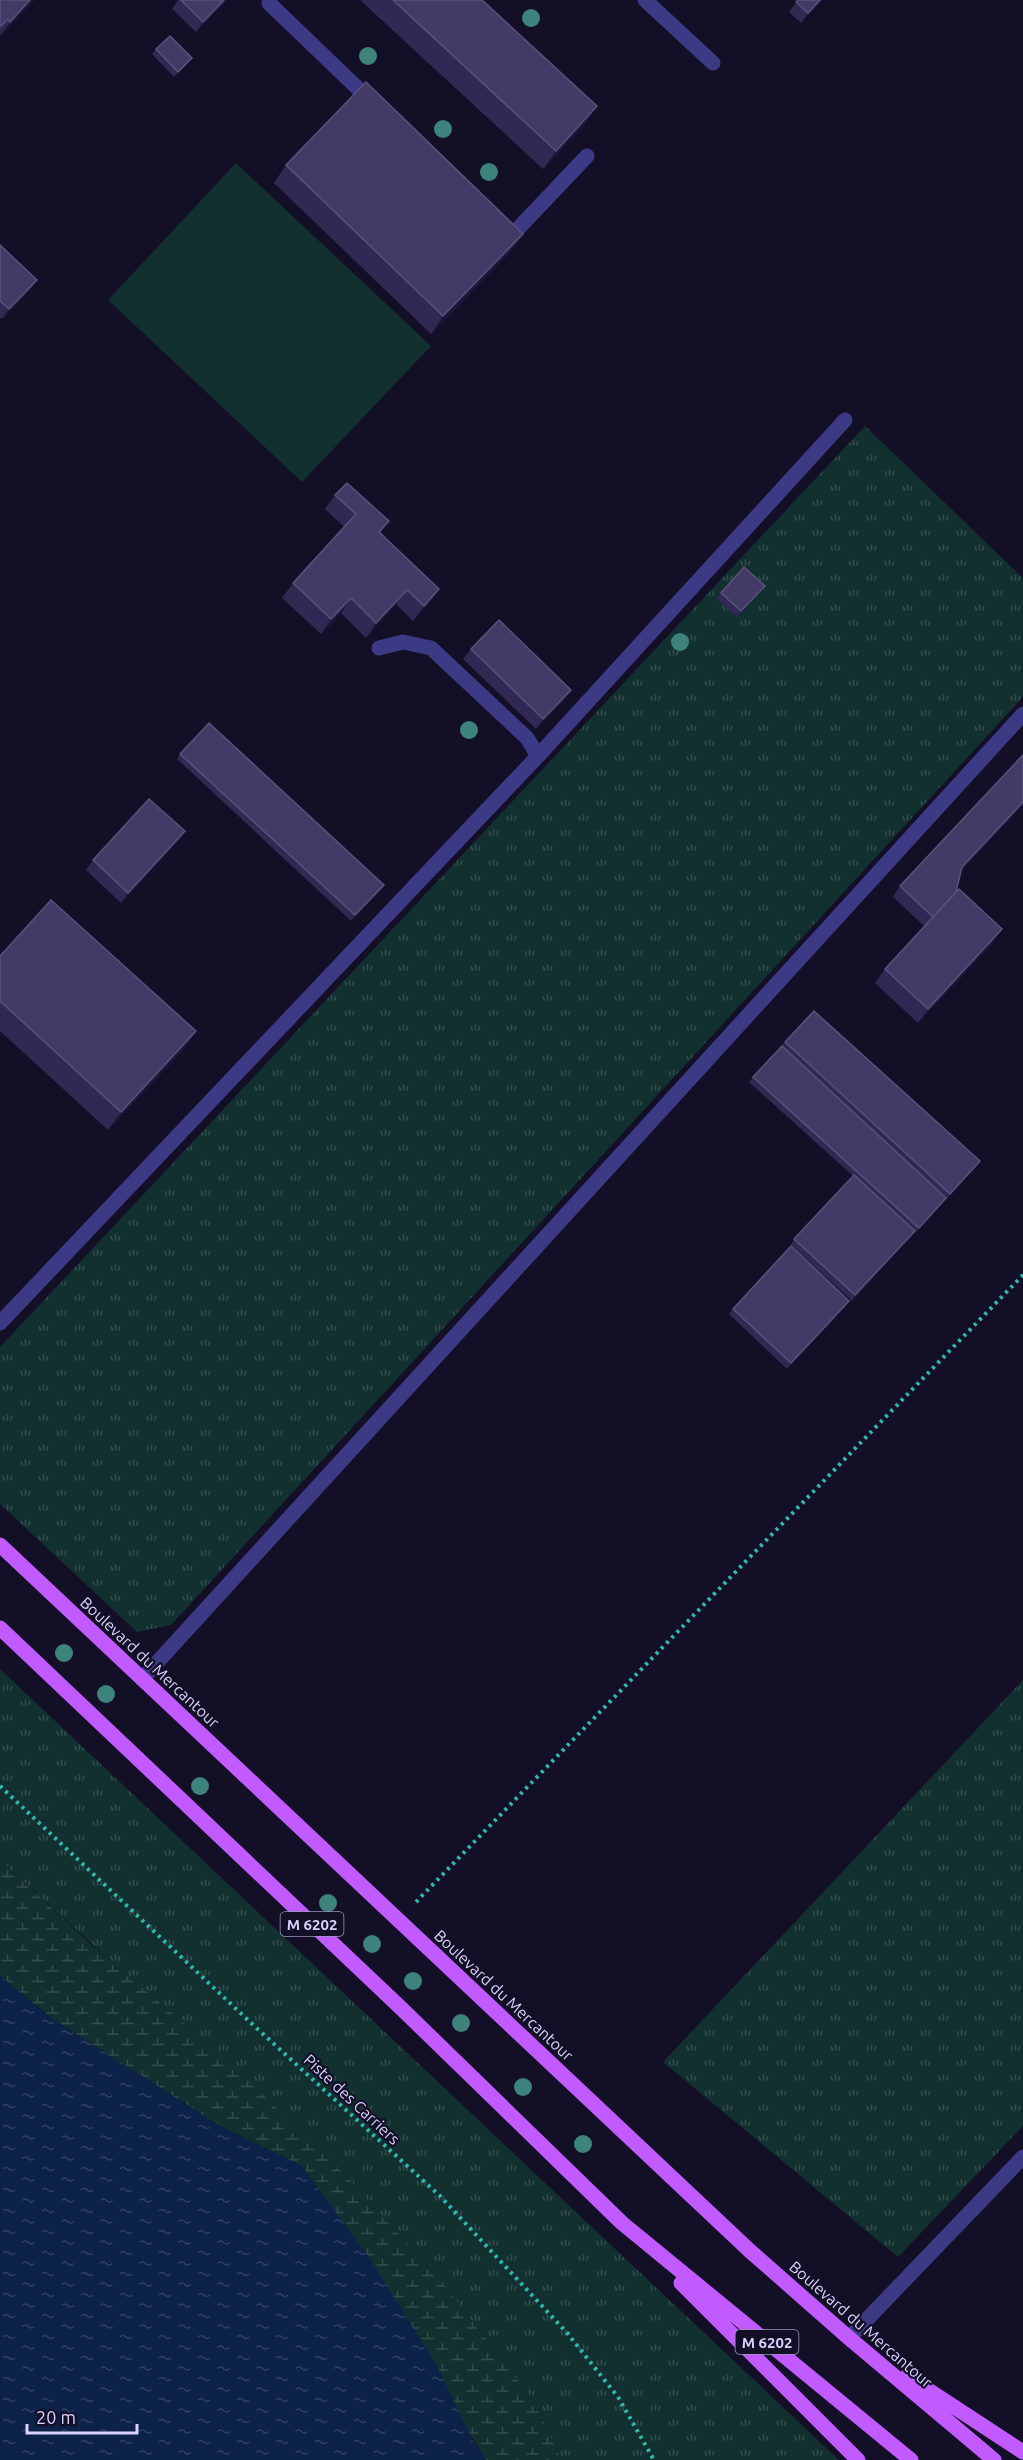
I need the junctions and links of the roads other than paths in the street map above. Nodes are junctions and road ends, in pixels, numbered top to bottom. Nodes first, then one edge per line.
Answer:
1 (270, 0) edge
2 (645, 0) edge
3 (713, 63) dead end
4 (381, 111) edge
5 (587, 156) dead end
6 (494, 219) edge
7 (845, 420) dead end
8 (379, 648) edge
9 (1023, 714) edge
10 (538, 756) junction
11 (0, 1323) edge
12 (0, 1545) edge
13 (0, 1628) edge
14 (142, 1679) junction
15 (1023, 2157) edge
16 (622, 2223) junction
17 (849, 2338) junction
18 (1023, 2452) edge
19 (858, 2460) edge
20 (911, 2460) edge
21 (993, 2460) edge

1 - 4 street
2 - 3 street
5 - 6 street
7 - 10 street
8 - 10 street
9 - 14 street
10 - 11 street
12 - 14 main road, Boulevard du Mercantour
13 - 16 main road, M 6202
14 - 17 main road, Boulevard du Mercantour
15 - 17 street
16 - 19 main road
16 - 20 main road, M 6202
17 - 18 main road
17 - 21 main road, Boulevard du Mercantour

